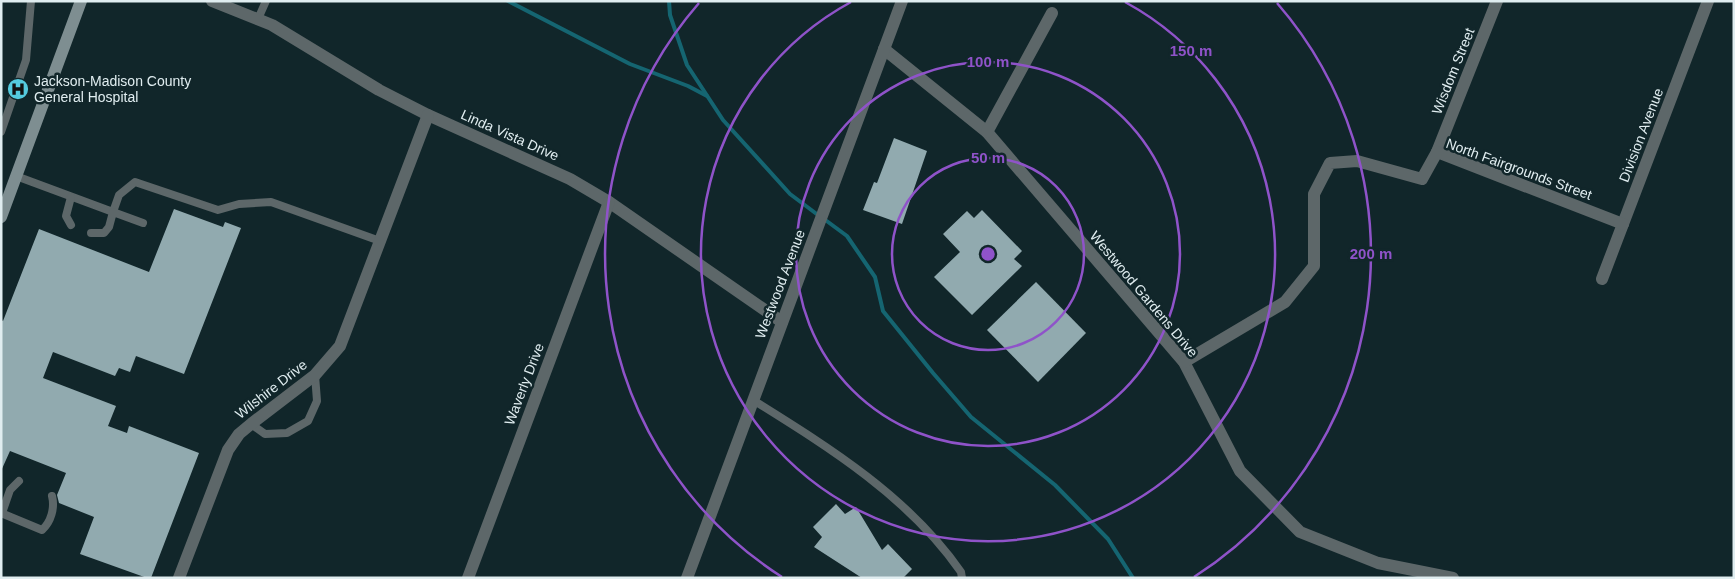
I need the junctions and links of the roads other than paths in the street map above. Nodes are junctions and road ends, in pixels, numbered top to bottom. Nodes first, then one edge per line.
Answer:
1 (31, 1) edge
2 (81, 1) edge
3 (212, 1) edge
4 (266, 1) edge
5 (902, 1) edge
6 (1497, 1) edge
7 (1708, 1) edge
8 (1052, 13) dead end
9 (258, 19) junction
10 (884, 49) junction
11 (428, 115) junction
12 (1, 132) edge
13 (987, 132) junction
14 (1437, 152) junction
15 (16, 176) junction
16 (71, 197) junction
17 (609, 202) junction
18 (113, 212) junction
19 (1, 217) edge
20 (143, 223) dead end
21 (1623, 224) junction
22 (71, 225) dead end
23 (92, 233) dead end
24 (380, 241) junction
25 (1602, 279) dead end
26 (782, 322) junction
27 (1184, 362) junction
28 (315, 375) junction
29 (753, 400) junction
30 (251, 424) junction
31 (19, 481) dead end
32 (52, 496) dead end
33 (1, 513) edge
34 (961, 576) edge
35 (180, 578) edge
36 (468, 578) edge
37 (687, 578) edge
38 (1453, 578) edge

1 - 12 lane
2 - 15 main road
3 - 9 street, Linda Vista Drive
4 - 9 lane
5 - 10 street, Westwood Avenue
6 - 14 street, Wisdom Street
7 - 21 street, Division Avenue
8 - 13 street
9 - 11 street, Linda Vista Drive
10 - 13 street, Westwood Gardens Drive
10 - 26 street, Westwood Avenue
11 - 17 street, Linda Vista Drive
11 - 24 street, Wilshire Drive
13 - 27 street, Westwood Gardens Drive
14 - 21 street, North Fairgrounds Street
14 - 27 street, North Fairgrounds Street
15 - 16 lane
15 - 19 main road
16 - 18 lane
16 - 22 lane
17 - 26 street, Linda Vista Drive
17 - 36 street, Waverly Drive
18 - 20 lane
18 - 23 lane
18 - 24 lane
21 - 25 street, Division Avenue
24 - 28 street, Wilshire Drive
26 - 29 street, Westwood Avenue
27 - 38 street, Westwood Gardens Drive
28 - 30 street, Wilshire Drive
28 - 30 lane
29 - 34 lane
29 - 37 street, Westwood Avenue
30 - 35 street, Wilshire Drive
31 - 33 lane
32 - 33 lane

